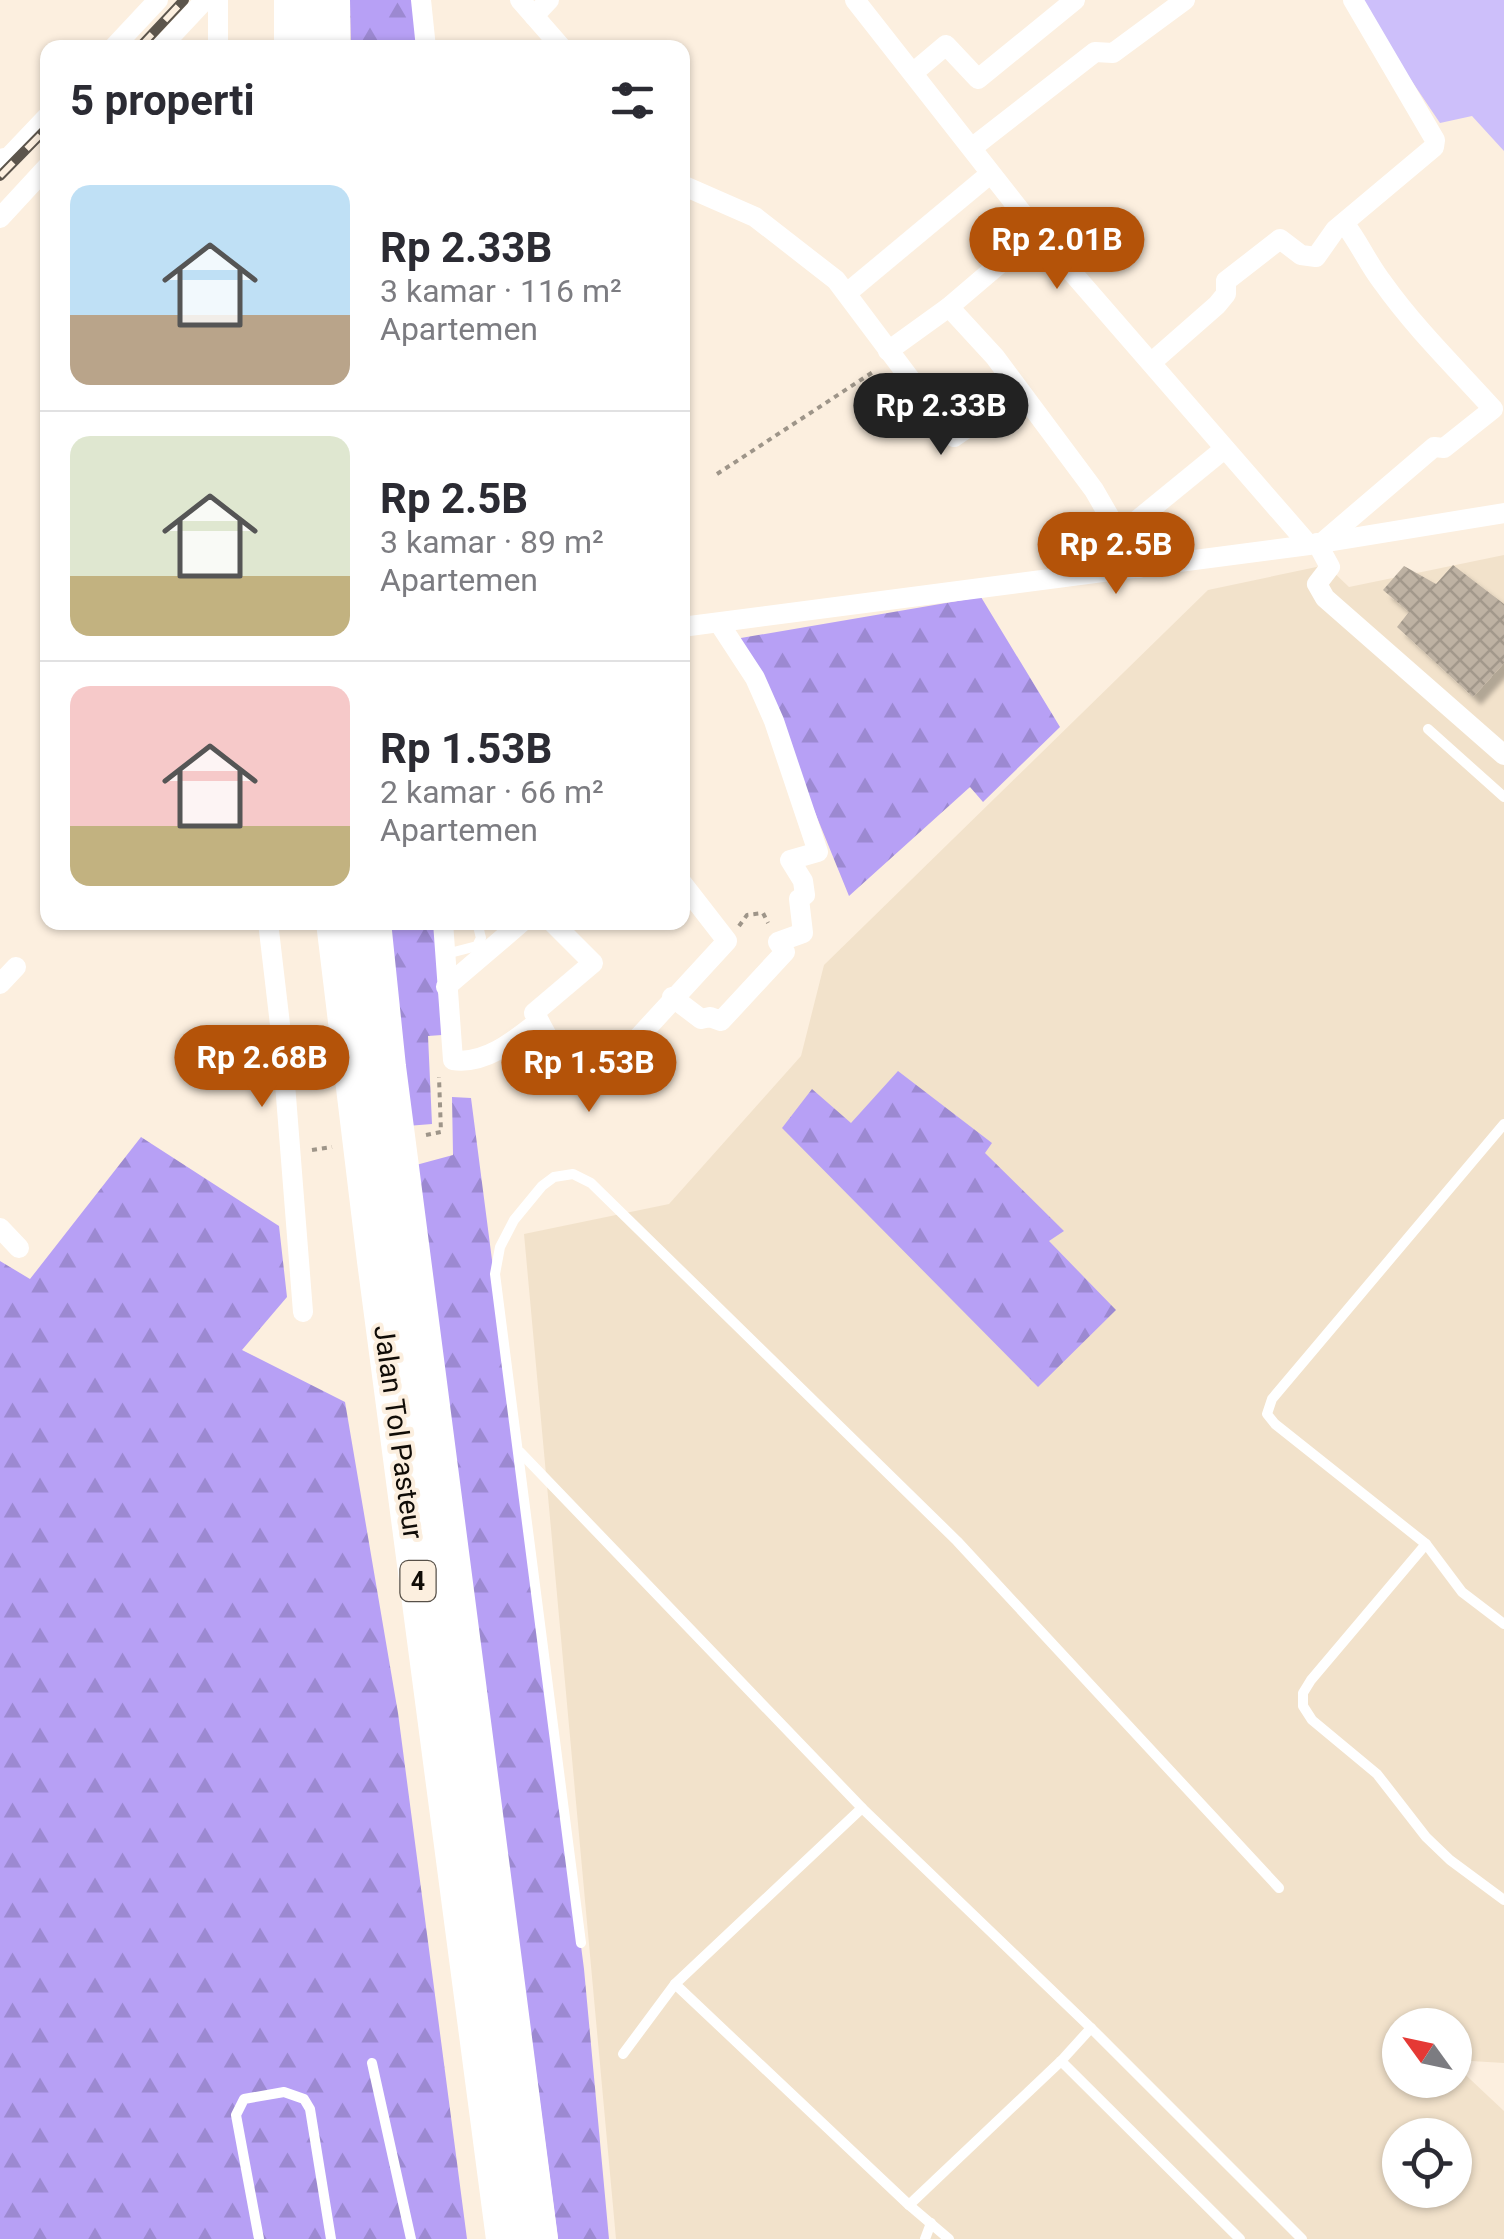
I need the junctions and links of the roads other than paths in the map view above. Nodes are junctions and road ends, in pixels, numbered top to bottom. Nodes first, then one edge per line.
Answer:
1 (158, 0) edge
2 (206, 0) edge
3 (218, 0) edge
4 (293, 0) edge
5 (331, 0) edge
6 (421, 0) edge
7 (855, 0) edge
8 (1075, 0) edge
9 (1185, 0) edge
10 (1353, 0) edge
11 (534, 5) edge
12 (120, 40) edge
13 (168, 40) edge
14 (218, 40) edge
15 (293, 40) edge
16 (331, 40) edge
17 (425, 40) edge
18 (557, 40) edge
19 (914, 72) junction
20 (40, 124) edge
21 (973, 146) junction
22 (0, 159) edge
23 (990, 174) junction
24 (40, 175) edge
25 (690, 189) edge
26 (0, 218) edge
27 (1344, 222) junction
28 (1037, 232) junction
29 (847, 293) junction
30 (949, 307) junction
31 (891, 354) junction
32 (1152, 362) junction
33 (1020, 392) junction
34 (1223, 450) junction
35 (1504, 513) edge
36 (1119, 536) junction
37 (1316, 543) junction
38 (1139, 568) junction
39 (719, 623) junction
40 (690, 626) edge
41 (1428, 730) dead end
42 (1504, 756) edge
43 (1504, 797) edge
44 (690, 893) edge
45 (269, 930) edge
46 (336, 930) edge
47 (373, 930) edge
48 (444, 930) edge
49 (479, 930) edge
50 (513, 930) edge
51 (560, 930) edge
52 (445, 954) junction
53 (16, 967) dead end
54 (0, 984) edge
55 (446, 987) junction
56 (672, 998) junction
57 (539, 1021) junction
58 (1504, 1124) edge
59 (0, 1228) edge
60 (20, 1248) dead end
61 (303, 1312) dead end
62 (519, 1451) junction
63 (1426, 1544) junction
64 (1504, 1624) edge
65 (862, 1808) junction
66 (1279, 1888) dead end
67 (1504, 1900) edge
68 (581, 1943) dead end
69 (675, 1984) junction
70 (1091, 2028) junction
71 (623, 2054) dead end
72 (1060, 2061) junction
73 (372, 2062) dead end
74 (909, 2205) junction
75 (931, 2224) junction
76 (259, 2239) edge
77 (331, 2239) edge
78 (411, 2239) edge
79 (505, 2239) edge
80 (540, 2239) edge
81 (925, 2239) edge
82 (949, 2239) edge
83 (1240, 2239) edge
84 (1302, 2239) edge

1 - 12 street
2 - 13 street
3 - 14 street
4 - 15 highway
5 - 16 highway
6 - 17 street
7 - 19 street
8 - 19 street
9 - 21 street
10 - 27 street
11 - 18 street
19 - 21 street
20 - 22 street
21 - 23 street
23 - 28 street
23 - 29 street
24 - 26 street
25 - 29 street
27 - 32 street
27 - 37 street
28 - 30 street
28 - 32 street
29 - 31 street
30 - 31 street
30 - 33 street
31 - 33 street
32 - 34 street
33 - 36 street
34 - 36 street
34 - 37 street
35 - 37 street
36 - 38 street
37 - 38 street
37 - 42 street
38 - 39 street
39 - 40 street
39 - 56 street
41 - 43 lane
44 - 56 street
45 - 61 street
46 - 79 highway, Jalan Tol Pasteur / 4
47 - 80 highway, Jalan Tol Pasteur / 4
48 - 52 street
49 - 52 lane
50 - 55 street
51 - 57 street
52 - 55 street
53 - 54 street
55 - 57 street
56 - 57 street
58 - 63 lane
59 - 60 street
62 - 65 lane
62 - 66 lane
62 - 68 lane
63 - 64 lane
63 - 67 lane
65 - 69 lane
65 - 70 lane
69 - 71 lane
69 - 74 lane
70 - 72 lane
70 - 84 lane
72 - 74 lane
72 - 83 lane
73 - 78 lane
74 - 75 lane
75 - 81 lane
75 - 82 lane
76 - 77 lane

